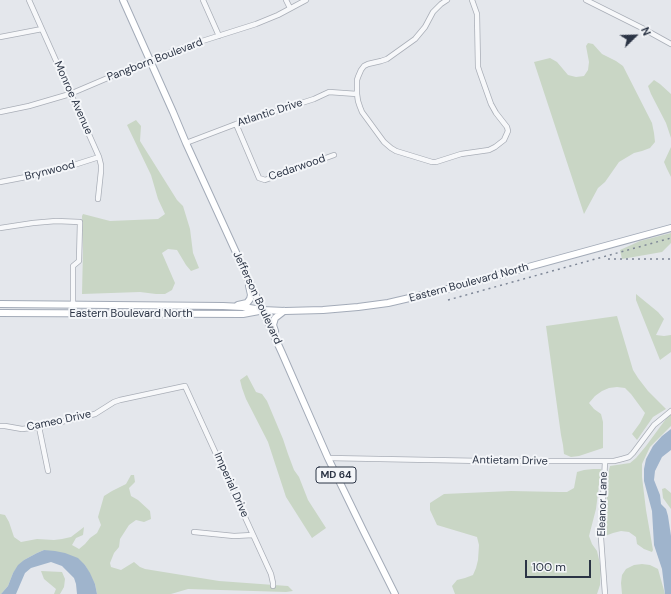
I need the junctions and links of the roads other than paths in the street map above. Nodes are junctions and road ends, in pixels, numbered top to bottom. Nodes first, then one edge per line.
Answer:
1 (29, 0) edge
2 (123, 0) edge
3 (204, 0) edge
4 (286, 0) edge
5 (306, 0) edge
6 (447, 0) edge
7 (472, 0) edge
8 (586, 0) edge
9 (290, 8) junction
10 (42, 29) junction
11 (219, 36) junction
12 (0, 37) edge
13 (671, 44) edge
14 (150, 60) junction
15 (70, 94) junction
16 (357, 94) junction
17 (0, 112) edge
18 (236, 124) junction
19 (186, 144) junction
20 (334, 155) dead end
21 (99, 157) junction
22 (0, 182) edge
23 (98, 199) dead end
24 (0, 228) edge
25 (671, 228) edge
26 (246, 275) junction
27 (73, 305) junction
28 (0, 306) edge
29 (223, 306) junction
30 (262, 310) junction
31 (285, 311) junction
32 (0, 313) edge
33 (29, 313) junction
34 (282, 353) junction
35 (185, 386) joint
36 (671, 411) edge
37 (0, 426) edge
38 (39, 427) junction
39 (328, 458) junction
40 (604, 462) junction
41 (48, 471) dead end
42 (194, 532) dead end
43 (253, 535) junction
44 (273, 586) dead end
45 (395, 594) edge
46 (604, 594) edge

1 - 10 street, Monroe Avenue
2 - 14 main road, Jefferson Boulevard / MD 64
3 - 11 street
4 - 9 street
5 - 9 street, Pangborn Boulevard
6 - 16 street
7 - 16 street
8 - 13 street
9 - 11 street, Pangborn Boulevard
10 - 12 street
10 - 15 street, Monroe Avenue
11 - 14 street, Pangborn Boulevard
14 - 15 street, Pangborn Boulevard
14 - 19 main road, Jefferson Boulevard / MD 64
15 - 17 street, Pangborn Boulevard
15 - 21 street, Monroe Avenue
16 - 18 street, Atlantic Drive
18 - 19 street, Atlantic Drive
18 - 20 street, Cedarwood
19 - 26 main road, Jefferson Boulevard / MD 64
21 - 22 street, Brynwood
21 - 23 street, Monroe Avenue
24 - 27 street
25 - 31 main road, Eastern Boulevard North
26 - 29 main road
26 - 30 main road, Jefferson Boulevard / MD 64
27 - 28 main road, Eastern Boulevard North
27 - 29 main road, Eastern Boulevard North
27 - 33 main road
29 - 30 main road, Eastern Boulevard North
30 - 31 main road, Eastern Boulevard North
30 - 33 main road, Eastern Boulevard North
30 - 34 main road, Jefferson Boulevard / MD 64
31 - 34 main road
32 - 33 main road, Eastern Boulevard North
34 - 39 main road, Jefferson Boulevard / MD 64
35 - 38 street, Cameo Drive
35 - 43 street, Imperial Drive
36 - 40 street, Antietam Drive
37 - 38 street, Cameo Drive
38 - 41 street
39 - 40 street, Antietam Drive
39 - 45 main road, Jefferson Boulevard / MD 64
40 - 46 street, Eleanor Lane
42 - 43 street
43 - 44 street, Imperial Drive

